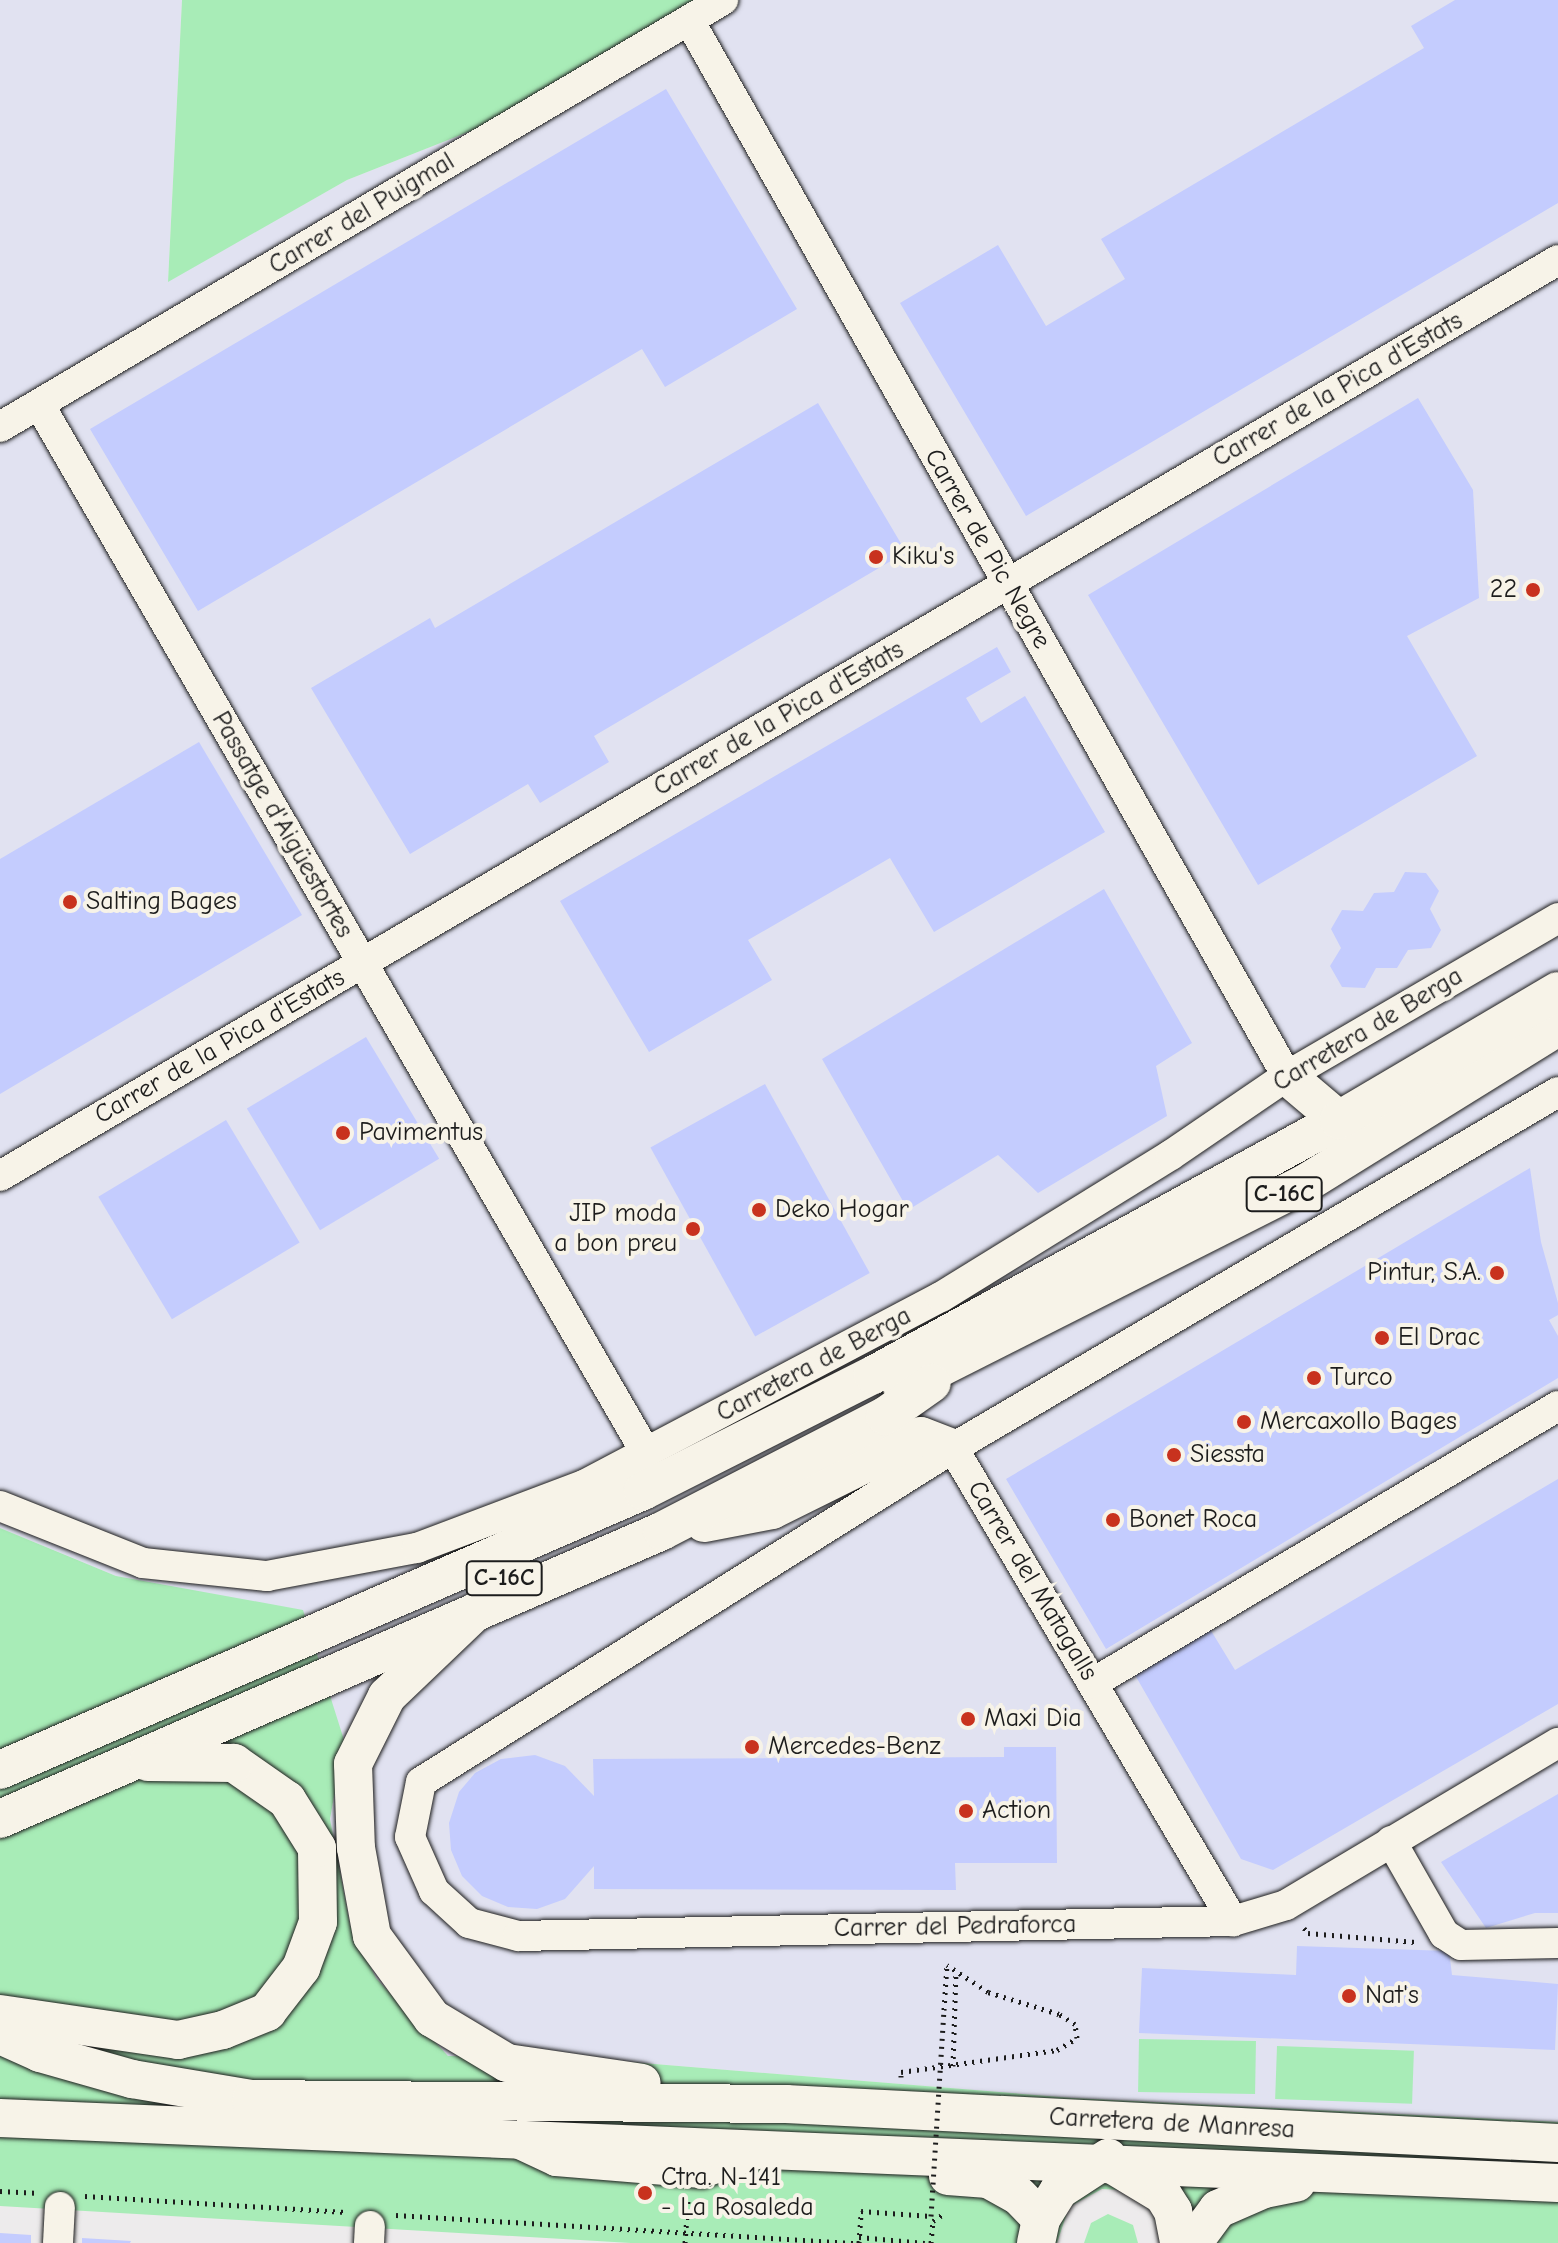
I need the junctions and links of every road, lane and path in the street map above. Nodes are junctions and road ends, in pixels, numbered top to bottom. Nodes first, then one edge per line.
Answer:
1 (723, 0) edge
2 (689, 20) junction
3 (1558, 260) edge
4 (39, 404) junction
5 (0, 427) edge
6 (1007, 585) junction
7 (1558, 918) edge
8 (362, 964) junction
9 (1558, 991) edge
10 (1558, 1025) edge
11 (1287, 1076) junction
12 (1555, 1099) edge
13 (1339, 1120) junction
14 (0, 1176) edge
15 (1186, 1201) junction
16 (998, 1339) junction
17 (1558, 1406) edge
18 (953, 1448) junction
19 (646, 1453) junction
20 (0, 1506) edge
21 (662, 1531) junction
22 (475, 1612) junction
23 (1093, 1683) junction
24 (1558, 1743) edge
25 (137, 1761) junction
26 (0, 1770) edge
27 (0, 1797) edge
28 (0, 1819) edge
29 (1391, 1841) junction
30 (1286, 1905) junction
31 (1233, 1921) junction
32 (948, 1927) junction
33 (1558, 1943) edge
34 (1461, 1945) junction
35 (947, 1965) junction
36 (956, 1971) junction
37 (0, 2014) edge
38 (0, 2035) edge
39 (0, 2063) edge
40 (953, 2066) junction
41 (900, 2095) junction
42 (786, 2104) junction
43 (827, 2107) junction
44 (0, 2118) edge
45 (1045, 2118) junction
46 (184, 2124) junction
47 (1420, 2136) junction
48 (1558, 2143) edge
49 (847, 2156) junction
50 (1104, 2160) junction
51 (1345, 2175) junction
52 (1558, 2183) edge
53 (0, 2191) edge
54 (60, 2199) junction
55 (931, 2215) junction
56 (370, 2224) edge
57 (1038, 2231) edge
58 (859, 2241) edge
59 (58, 2243) edge
60 (925, 2243) edge
61 (931, 2243) edge
62 (1179, 2243) edge
63 (1193, 2243) edge

1 - 2 street, Carrer del Puigmal
2 - 4 street, Carrer del Puigmal
2 - 6 street, Carrer de Pic Negre
3 - 6 street, Carrer de la Pica d'Estats
4 - 5 street, Carrer del Puigmal
4 - 8 street, Passatge d'Aigüestortes
6 - 8 street, Carrer de la Pica d'Estats
6 - 11 street, Carrer de Pic Negre
7 - 11 street, Carretera de Berga
8 - 14 street, Carrer de la Pica d'Estats
8 - 19 street, Passatge d'Aigüestortes
9 - 13 main road, C-16C
10 - 13 main road
10 - 16 main road, C-16C
11 - 13 main road
11 - 15 main road
11 - 19 street, Carretera de Berga
12 - 18 street
13 - 15 main road, C-16C
15 - 26 main road, C-16C
16 - 21 main road
16 - 27 main road, C-16C
17 - 23 street
18 - 21 main road
18 - 23 street, Carrer del Matagalls
18 - 32 street, Carrer del Pedraforca
19 - 20 street, Carretera de Berga
21 - 22 main road
22 - 25 main road
22 - 42 main road
23 - 31 street, Carrer del Matagalls
24 - 29 street, Carrer del Pedraforca
25 - 28 main road
25 - 37 main road
29 - 30 street, Carrer del Pedraforca
29 - 34 street
30 - 31 street, Carrer del Pedraforca
30 - 34 path
31 - 32 street, Carrer del Pedraforca
32 - 35 path
33 - 34 street
35 - 36 path
35 - 55 path, bridge
36 - 40 path
36 - 40 path
38 - 42 main road
39 - 46 main road
40 - 41 path
41 - 43 street
41 - 45 street
42 - 43 main road, Carretera de Manresa
42 - 50 main road
43 - 45 main road, Carretera de Manresa
44 - 46 main road
45 - 47 main road, Carretera de Manresa
46 - 49 main road
47 - 48 main road, Carretera de Manresa
47 - 50 main road
49 - 50 main road
49 - 57 main road
50 - 51 main road
50 - 57 main road
50 - 62 main road
51 - 52 main road
51 - 63 main road
53 - 54 path
54 - 56 path
54 - 59 street
55 - 58 path
55 - 61 path, bridge
56 - 58 path
58 - 60 path

